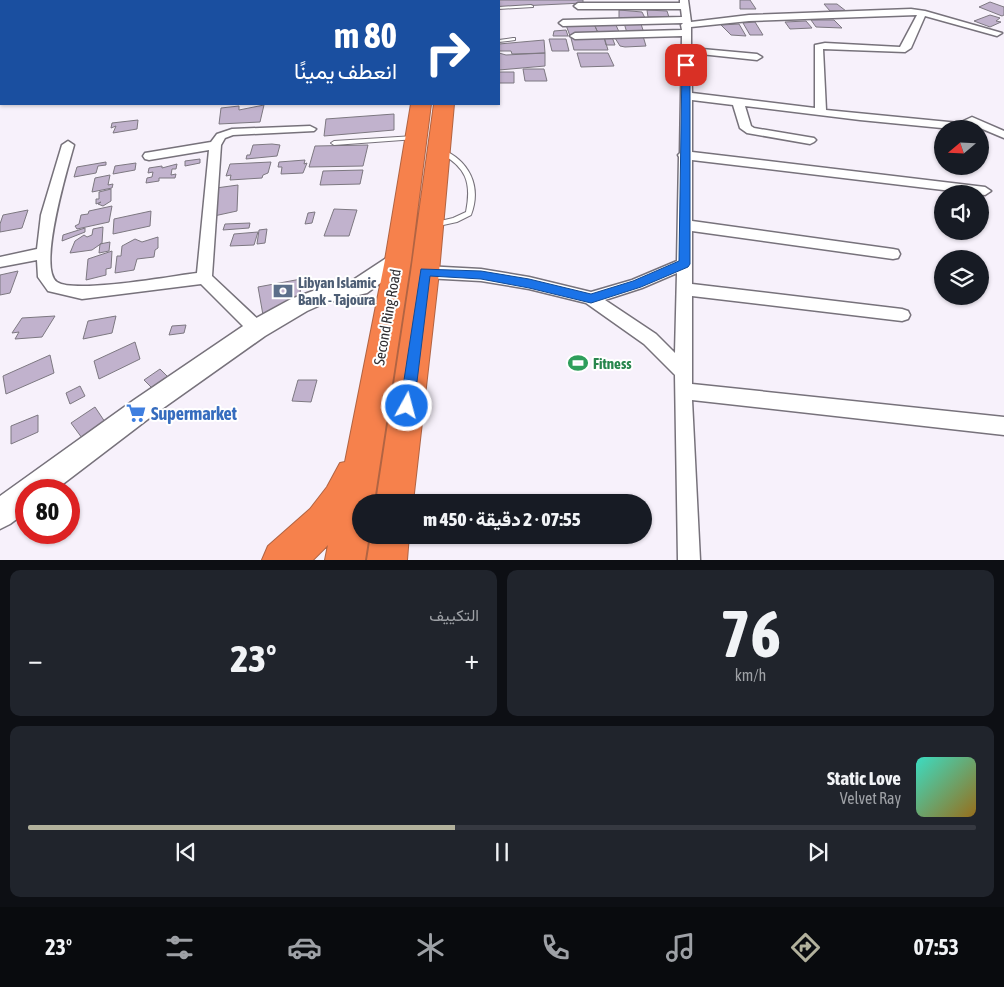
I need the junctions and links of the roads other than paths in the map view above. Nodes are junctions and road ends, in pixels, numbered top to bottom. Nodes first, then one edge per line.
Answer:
1 (684, 3) edge
2 (531, 6) dead end
3 (578, 6) dead end
4 (500, 8) edge
5 (922, 13) junction
6 (620, 21) junction
7 (563, 23) dead end
8 (686, 26) junction
9 (996, 33) dead end
10 (575, 36) dead end
11 (624, 36) junction
12 (513, 39) dead end
13 (500, 41) edge
14 (686, 50) junction
15 (757, 57) dead end
16 (686, 96) junction
17 (738, 102) junction
18 (421, 105) edge
19 (444, 105) edge
20 (821, 112) junction
21 (310, 129) dead end
22 (1004, 135) edge
23 (810, 140) dead end
24 (334, 142) dead end
25 (427, 144) junction
26 (68, 145) dead end
27 (215, 145) junction
28 (684, 155) junction
29 (149, 156) dead end
30 (934, 185) edge
31 (684, 224) junction
32 (430, 226) junction
33 (44, 253) junction
34 (893, 254) dead end
35 (398, 260) junction
36 (0, 262) edge
37 (684, 264) junction
38 (425, 272) junction
39 (204, 278) junction
40 (359, 287) junction
41 (684, 289) junction
42 (591, 298) junction
43 (902, 315) dead end
44 (385, 328) junction
45 (257, 330) junction
46 (683, 372) junction
47 (683, 392) junction
48 (1004, 426) edge
49 (362, 459) junction
50 (47, 479) edge
51 (395, 494) edge
52 (15, 502) edge
53 (0, 514) edge
54 (389, 544) edge
55 (282, 560) edge
56 (345, 560) edge
57 (386, 560) edge
58 (689, 560) edge

1 - 3 street
1 - 8 street
2 - 4 lane
5 - 8 street
5 - 9 street
5 - 20 street
6 - 7 street
6 - 8 street
6 - 11 street
8 - 11 street
8 - 14 street
10 - 11 street
12 - 13 lane
14 - 15 street
14 - 16 street
16 - 17 street
16 - 28 street
17 - 20 street
17 - 23 street
18 - 25 highway, Second Ring Road
19 - 25 highway, Second Ring Road
20 - 22 street
21 - 27 street
24 - 25 lane
25 - 32 highway, Second Ring Road
25 - 32 lane
25 - 35 highway, Second Ring Road
26 - 33 street
27 - 29 street
27 - 39 street
28 - 30 street
28 - 31 street
31 - 34 street
31 - 37 street
32 - 38 highway, Second Ring Road
33 - 36 street
33 - 39 street
35 - 40 street
35 - 44 highway, Second Ring Road
37 - 41 street
37 - 42 street
38 - 42 street
38 - 51 highway, Second Ring Road
39 - 45 street
40 - 44 street
40 - 45 street
41 - 43 street
41 - 46 street
42 - 46 street
44 - 49 highway, Second Ring Road
45 - 50 street
46 - 47 street
47 - 48 street
47 - 58 street
49 - 55 highway
49 - 56 highway, Second Ring Road
52 - 53 street
54 - 57 highway

